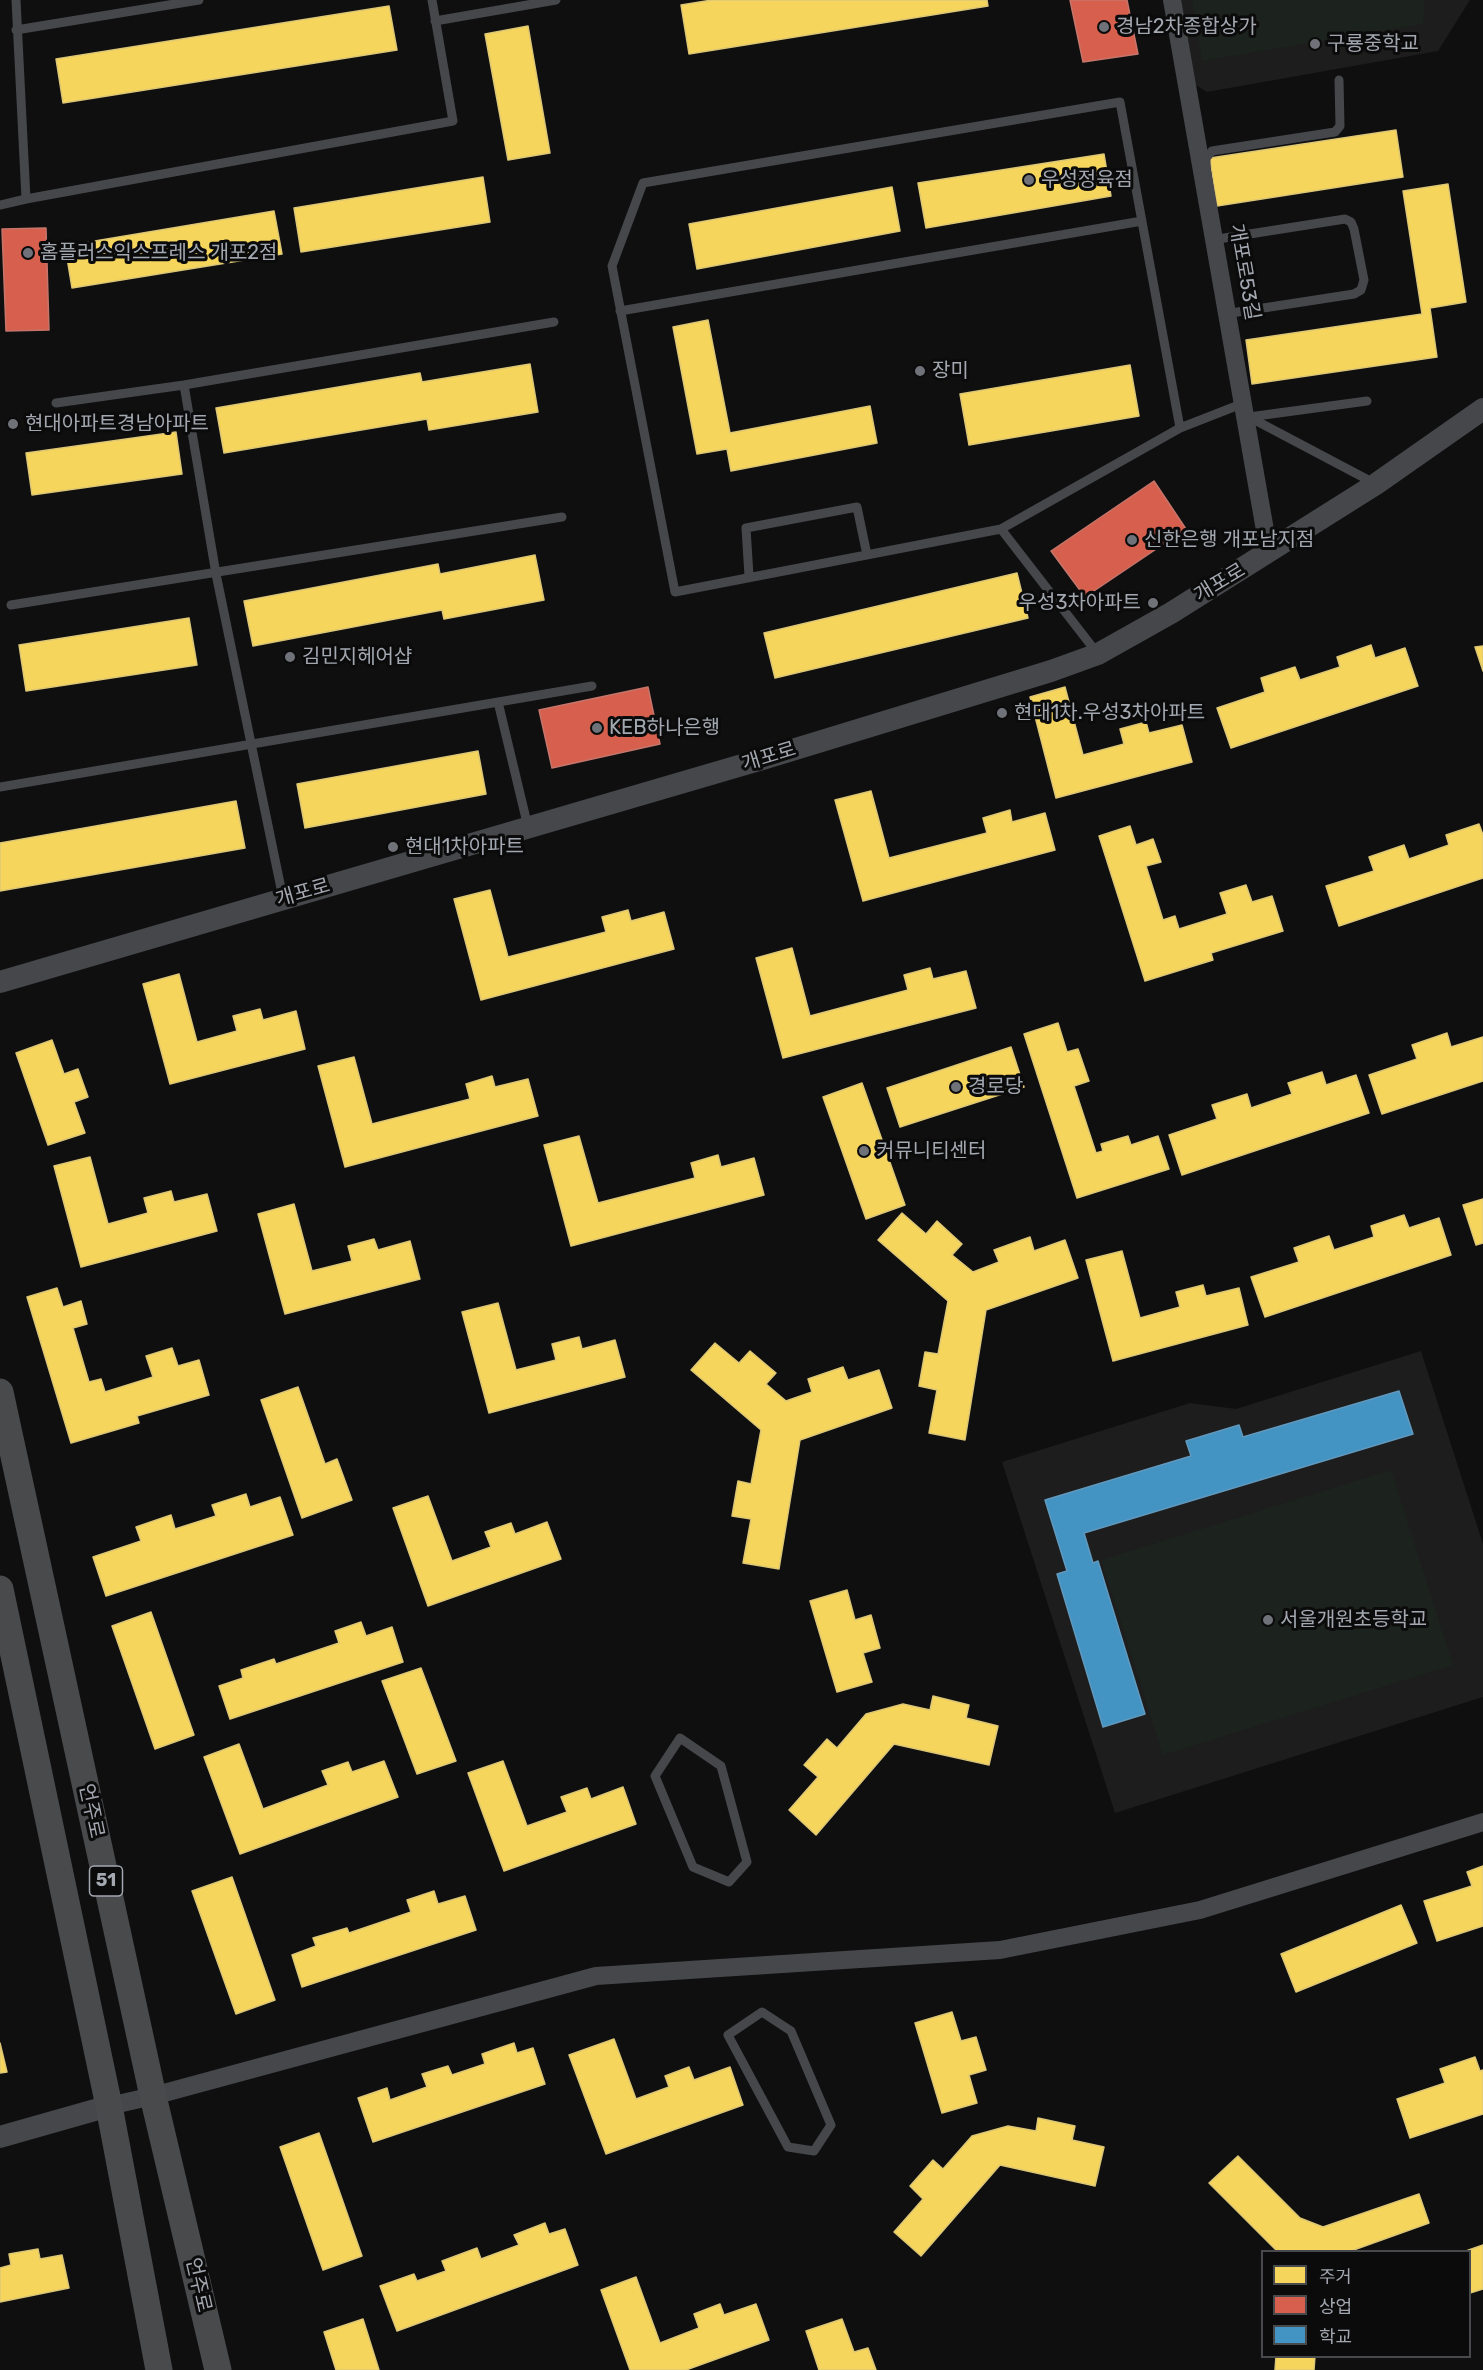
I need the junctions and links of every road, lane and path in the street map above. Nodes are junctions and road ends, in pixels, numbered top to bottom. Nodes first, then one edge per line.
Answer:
1 (16, 0) edge
2 (199, 0) edge
3 (432, 0) edge
4 (556, 0) edge
5 (1173, 0) edge
6 (435, 21) junction
7 (16, 30) junction
8 (1339, 80) dead end
9 (26, 199) junction
10 (0, 206) edge
11 (1142, 221) junction
12 (1218, 238) junction
13 (620, 311) junction
14 (1231, 313) junction
15 (554, 322) dead end
16 (184, 385) junction
17 (1367, 400) dead end
18 (56, 403) dead end
19 (1483, 409) edge
20 (1247, 410) junction
21 (1180, 428) junction
22 (1376, 484) junction
23 (562, 517) dead end
24 (1001, 529) junction
25 (1269, 553) junction
26 (867, 555) junction
27 (216, 574) junction
28 (749, 576) junction
29 (11, 605) dead end
30 (1098, 654) junction
31 (592, 686) dead end
32 (498, 702) junction
33 (251, 744) junction
34 (0, 787) edge
35 (528, 827) junction
36 (284, 899) junction
37 (0, 982) edge
38 (0, 1392) edge
39 (0, 1588) edge
40 (1483, 1822) edge
41 (729, 1882) joint
42 (762, 2012) joint
43 (153, 2096) junction
44 (109, 2106) junction
45 (0, 2137) edge
46 (159, 2370) edge
47 (218, 2370) edge

1 - 7 lane
2 - 7 lane
3 - 6 lane
4 - 6 lane
5 - 20 street, 개포로53길
6 - 9 lane
7 - 9 lane
8 - 12 lane
9 - 10 lane
11 - 13 lane
11 - 13 lane
11 - 21 lane
12 - 14 lane
12 - 14 lane
13 - 28 lane
14 - 20 lane
15 - 16 lane
16 - 18 lane
16 - 27 lane
17 - 20 lane
19 - 22 street, 개포로
20 - 21 lane
20 - 22 lane
20 - 25 street, 개포로53길
21 - 24 lane
22 - 25 street, 개포로
23 - 27 lane
24 - 26 lane
24 - 30 lane
25 - 30 street, 개포로
26 - 28 lane
26 - 28 lane
27 - 29 lane
27 - 33 lane
30 - 35 street, 개포로
31 - 32 lane
32 - 33 lane
32 - 35 lane
33 - 34 lane
33 - 36 lane
35 - 36 street, 개포로
36 - 37 street, 개포로
38 - 43 main road, 언주로 / 51
39 - 44 main road, 51
40 - 43 street
41 - 41 lane
42 - 42 lane
43 - 44 street
43 - 47 main road, 언주로 / 51
44 - 45 street
44 - 46 main road, 51

